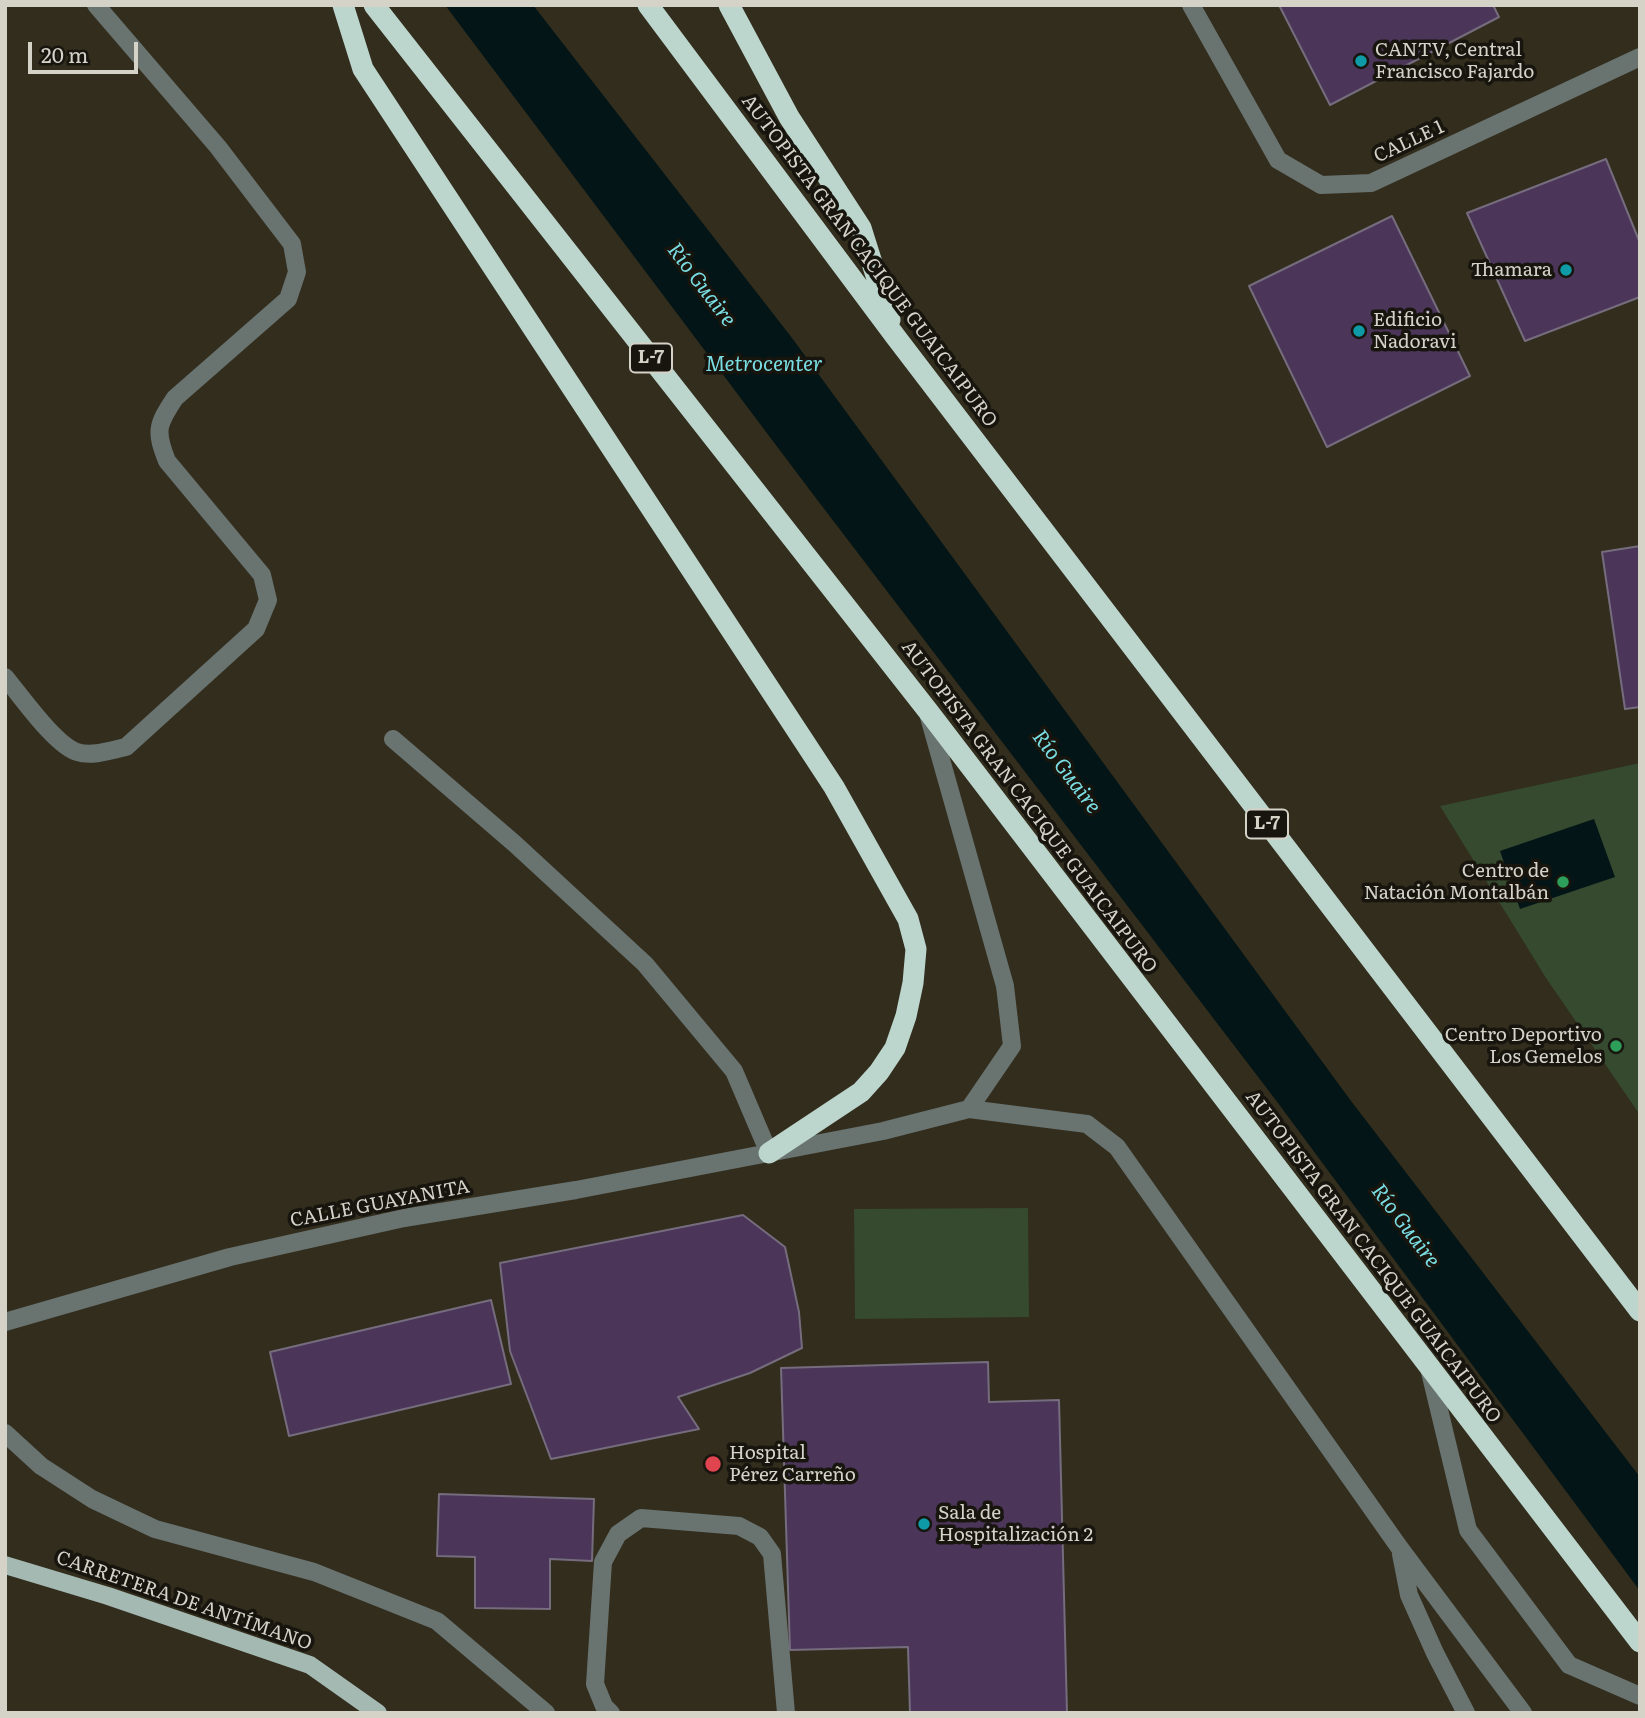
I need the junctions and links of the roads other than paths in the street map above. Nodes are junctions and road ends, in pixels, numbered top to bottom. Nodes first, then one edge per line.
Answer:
1 (96, 5) edge
2 (343, 5) edge
3 (374, 5) edge
4 (648, 5) edge
5 (729, 5) edge
6 (1191, 5) edge
7 (1640, 57) edge
8 (895, 336) junction
9 (5, 677) edge
10 (928, 711) junction
11 (393, 739) dead end
12 (969, 1109) junction
13 (769, 1153) junction
14 (1640, 1311) edge
15 (5, 1322) edge
16 (1429, 1368) junction
17 (5, 1433) edge
18 (1399, 1547) junction
19 (5, 1565) edge
20 (1640, 1642) edge
21 (1640, 1696) edge
22 (378, 1713) edge
23 (546, 1713) edge
24 (611, 1713) edge
25 (786, 1713) edge
26 (1466, 1713) edge
27 (1523, 1713) edge

1 - 9 street
2 - 13 highway
3 - 10 highway, AUTOPISTA GRAN CACIQUE GUAICAIPURO / L-7
4 - 8 highway, AUTOPISTA GRAN CACIQUE GUAICAIPURO / L-7
5 - 8 highway
6 - 7 street, CALLE 1
8 - 14 highway, AUTOPISTA GRAN CACIQUE GUAICAIPURO / L-7
10 - 12 street
10 - 16 highway, AUTOPISTA GRAN CACIQUE GUAICAIPURO / L-7
11 - 13 street
12 - 13 street, CALLE GUAYANITA
12 - 18 street
13 - 15 street, CALLE GUAYANITA
16 - 20 highway, AUTOPISTA GRAN CACIQUE GUAICAIPURO / L-7
16 - 21 street
17 - 23 street
18 - 26 street
18 - 27 street
19 - 22 main road, CARRETERA DE ANTÍMANO
24 - 25 street

